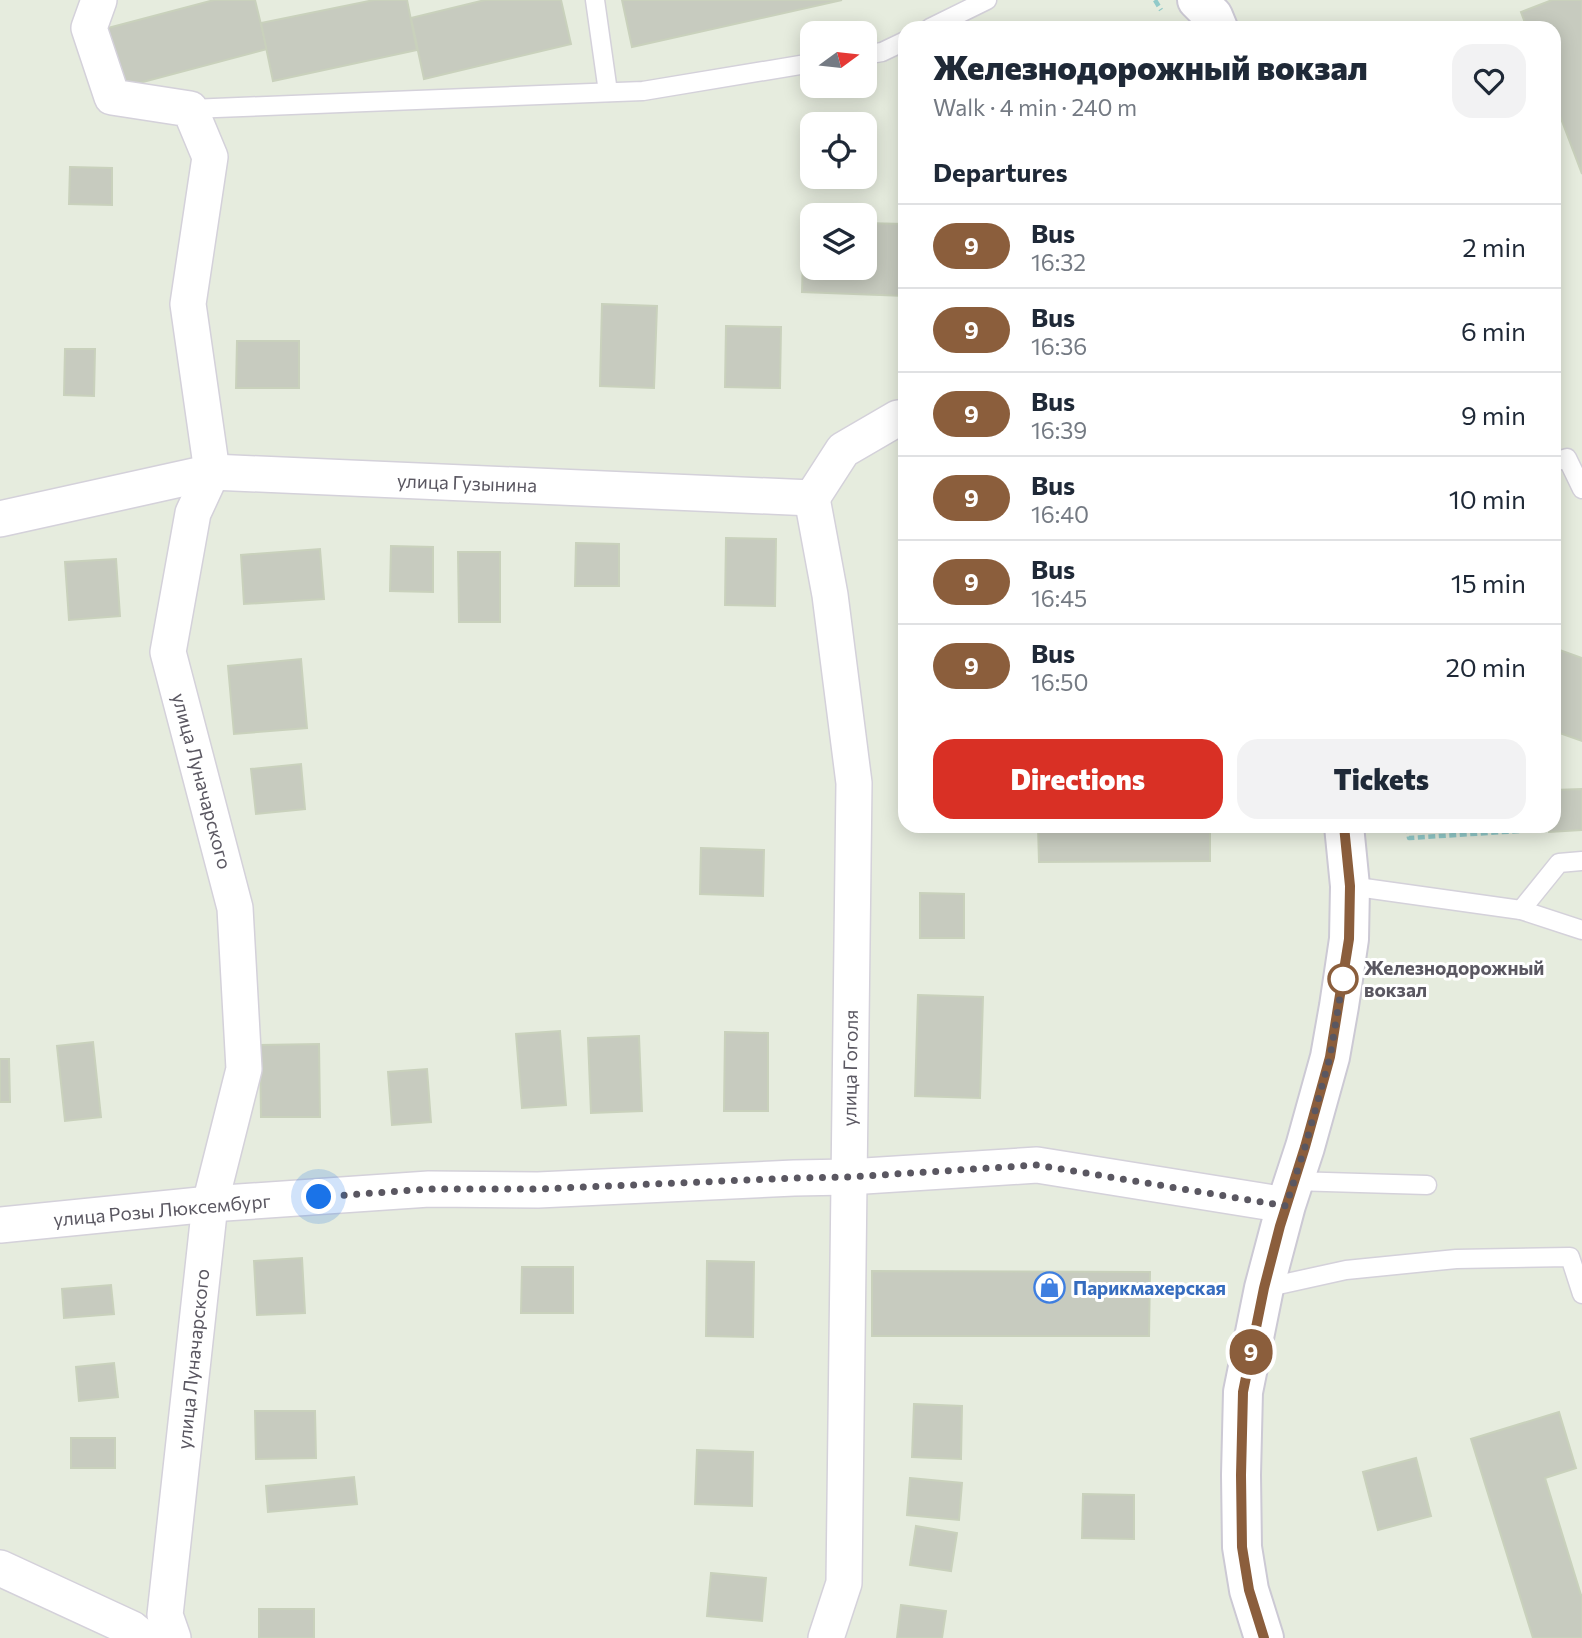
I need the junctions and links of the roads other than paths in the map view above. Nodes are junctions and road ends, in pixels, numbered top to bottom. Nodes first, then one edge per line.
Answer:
1 (99, 0) edge
2 (595, 0) edge
3 (987, 0) edge
4 (944, 21) edge
5 (898, 44) edge
6 (877, 53) edge
7 (800, 65) edge
8 (608, 92) junction
9 (190, 109) junction
10 (898, 418) edge
11 (1561, 460) edge
12 (212, 472) junction
13 (1582, 489) edge
14 (812, 498) junction
15 (0, 519) edge
16 (1345, 833) edge
17 (1582, 861) edge
18 (1350, 886) junction
19 (1521, 910) junction
20 (1582, 930) edge
21 (849, 1177) junction
22 (1427, 1185) dead end
23 (1289, 1193) junction
24 (209, 1204) junction
25 (0, 1225) edge
26 (1576, 1258) edge
27 (1264, 1288) junction
28 (1582, 1294) edge
29 (0, 1568) edge
30 (142, 1638) edge
31 (173, 1638) edge
32 (826, 1638) edge
33 (1264, 1638) edge

1 - 9 street
2 - 8 lane
3 - 4 lane
5 - 6 lane
7 - 8 lane
8 - 9 lane
9 - 12 street
10 - 14 street
11 - 13 lane
12 - 14 street, улица Гузынина
12 - 15 street, улица Гузынина
12 - 24 street, улица Луначарского
14 - 21 street, улица Гоголя
16 - 18 main road
17 - 19 lane
18 - 19 lane
18 - 23 main road
19 - 20 lane
21 - 23 street, улица Розы Люксембург
21 - 24 street, улица Розы Люксембург
21 - 32 street, улица Гоголя
22 - 23 lane
23 - 27 main road
24 - 25 street, улица Розы Люксембург
24 - 31 street, улица Луначарского
26 - 27 lane
26 - 28 lane
27 - 33 main road
29 - 30 street

